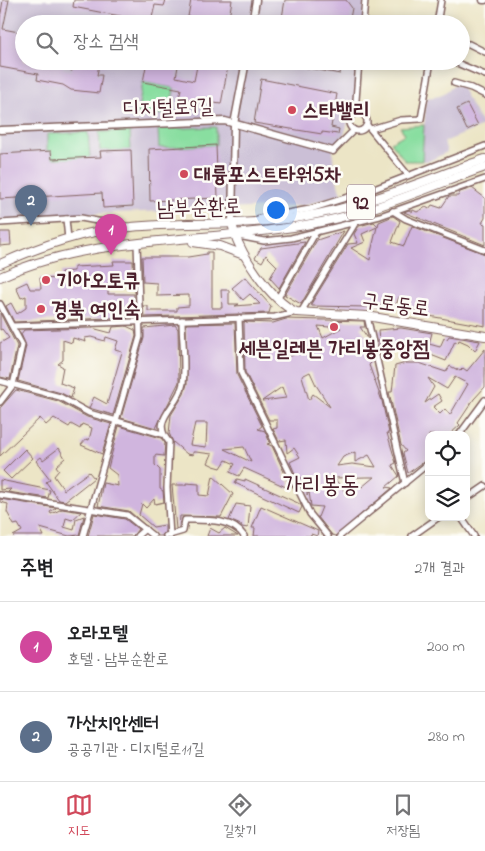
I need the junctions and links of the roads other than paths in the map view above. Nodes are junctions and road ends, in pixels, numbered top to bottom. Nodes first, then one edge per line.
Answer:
1 (256, 0) edge
2 (365, 0) edge
3 (441, 0) edge
4 (254, 15) edge
5 (364, 15) edge
6 (438, 15) edge
7 (470, 45) edge
8 (485, 52) edge
9 (470, 69) edge
10 (244, 70) edge
11 (358, 70) edge
12 (429, 70) edge
13 (485, 75) edge
14 (454, 83) dead end
15 (485, 95) edge
16 (355, 113) junction
17 (234, 124) junction
18 (369, 127) junction
19 (0, 130) edge
20 (354, 130) junction
21 (485, 146) edge
22 (333, 151) joint
23 (485, 159) edge
24 (485, 167) edge
25 (408, 175) junction
26 (485, 179) edge
27 (393, 212) junction
28 (66, 218) junction
29 (356, 222) junction
30 (0, 223) edge
31 (232, 223) junction
32 (130, 227) junction
33 (316, 232) junction
34 (234, 236) junction
35 (68, 239) junction
36 (174, 240) junction
37 (137, 243) junction
38 (485, 250) edge
39 (244, 255) junction
40 (0, 264) edge
41 (0, 277) edge
42 (278, 298) junction
43 (0, 304) edge
44 (299, 312) junction
45 (367, 316) junction
46 (239, 318) junction
47 (182, 320) junction
48 (138, 322) junction
49 (13, 326) junction
50 (485, 336) edge
51 (0, 381) edge
52 (13, 385) junction
53 (485, 400) edge
54 (0, 402) edge
55 (116, 422) junction
56 (462, 431) edge
57 (162, 434) junction
58 (425, 468) edge
59 (405, 483) junction
60 (485, 486) edge
61 (0, 495) edge
62 (470, 496) edge
63 (90, 511) junction
64 (433, 521) edge
65 (464, 521) edge
66 (145, 529) junction
67 (83, 536) edge
68 (137, 536) edge
69 (153, 536) edge
70 (169, 536) edge
71 (244, 536) edge
72 (328, 536) edge
73 (340, 536) edge
74 (412, 536) edge
75 (474, 536) edge

1 - 4 street
2 - 5 street
3 - 6 street
7 - 8 street
9 - 13 street
10 - 17 street
11 - 16 street
12 - 18 street
14 - 15 street
16 - 18 street
16 - 20 street
17 - 19 street, 디지털로9길
17 - 22 street, 디지털로9길
17 - 31 street
18 - 20 street
18 - 25 street
20 - 22 street
21 - 25 street
23 - 31 main road, 남부순환로 / 92
24 - 34 main road, 남부순환로 / 92
25 - 31 street
26 - 27 street
27 - 29 street
27 - 38 street
28 - 30 street
28 - 32 street
28 - 35 street
29 - 33 street
29 - 44 street
31 - 32 main road, 남부순환로 / 92
31 - 34 main road
32 - 35 main road, 남부순환로 / 92
33 - 34 street
33 - 42 street
34 - 36 main road, 남부순환로 / 92
34 - 39 main road
35 - 40 main road, 남부순환로 / 92
36 - 37 main road, 남부순환로 / 92
36 - 39 main road
37 - 41 main road, 남부순환로 / 92
37 - 48 street
39 - 42 main road
42 - 44 main road
43 - 49 street
44 - 45 main road, 구로동로
44 - 46 street
45 - 50 main road, 구로동로
45 - 59 street
46 - 47 street
46 - 72 street
47 - 48 street
47 - 57 street
48 - 49 street
48 - 55 street
49 - 52 street
51 - 52 street
52 - 54 street
52 - 55 street
53 - 56 street
55 - 57 street
55 - 63 street
57 - 70 street
58 - 59 street
59 - 73 street
60 - 62 street
61 - 63 street
63 - 66 street
63 - 67 street
64 - 74 street
65 - 75 street
66 - 68 street
66 - 69 street
70 - 71 street

